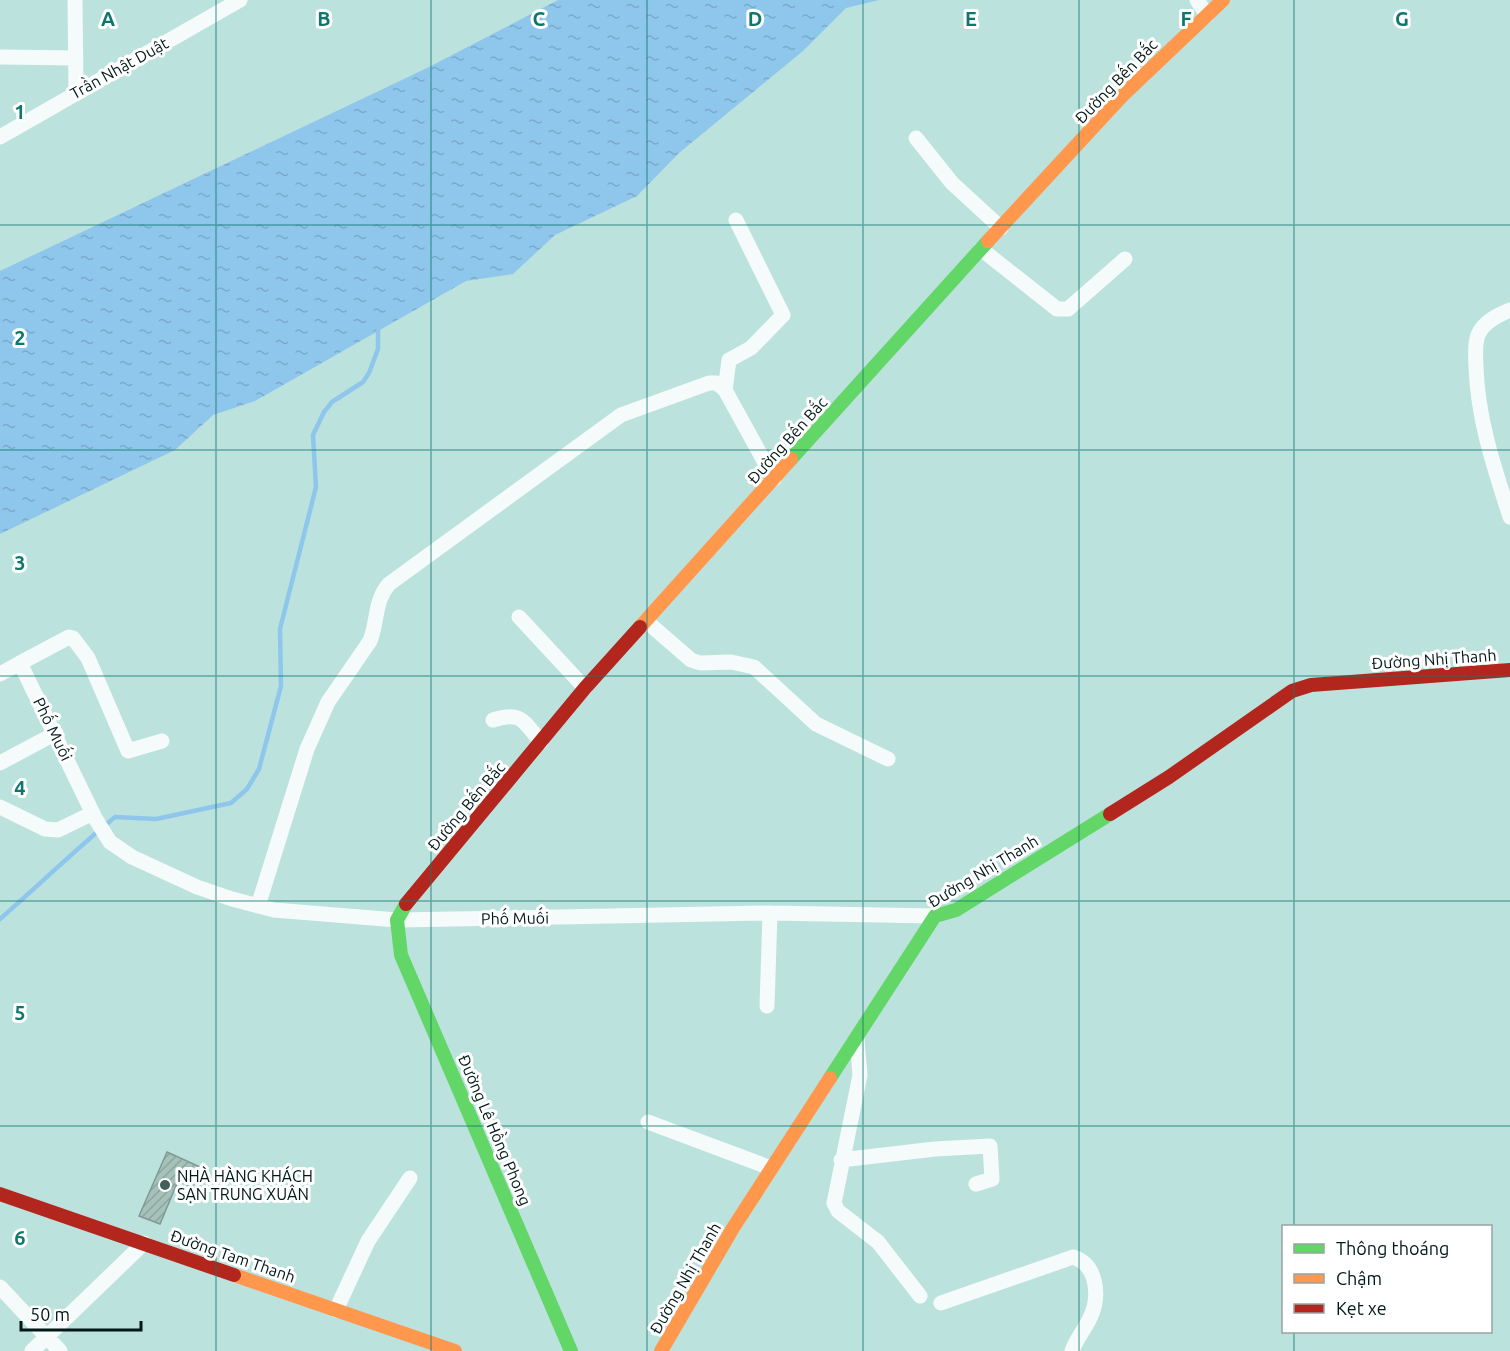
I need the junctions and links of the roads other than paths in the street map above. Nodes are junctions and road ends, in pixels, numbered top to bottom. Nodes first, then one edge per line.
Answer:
1 (75, 0) edge
2 (240, 0) edge
3 (1197, 0) edge
4 (1223, 0) edge
5 (1207, 15) junction
6 (0, 57) edge
7 (76, 58) junction
8 (76, 92) junction
9 (0, 137) edge
10 (916, 138) dead end
11 (736, 220) dead end
12 (1001, 228) junction
13 (981, 249) junction
14 (1125, 258) dead end
15 (1510, 310) edge
16 (725, 390) junction
17 (774, 479) junction
18 (1510, 517) edge
19 (519, 617) dead end
20 (645, 621) junction
21 (20, 663) junction
22 (1510, 670) edge
23 (0, 674) edge
24 (585, 688) junction
25 (493, 720) dead end
26 (56, 733) junction
27 (162, 741) dead end
28 (541, 742) junction
29 (888, 759) dead end
30 (0, 763) edge
31 (0, 807) edge
32 (94, 815) junction
33 (258, 906) junction
34 (770, 913) junction
35 (935, 916) junction
36 (397, 920) junction
37 (767, 1006) dead end
38 (857, 1040) junction
39 (648, 1122) dead end
40 (842, 1160) junction
41 (771, 1168) junction
42 (410, 1179) dead end
43 (976, 1184) dead end
44 (0, 1194) edge
45 (144, 1243) junction
46 (0, 1287) edge
47 (920, 1296) dead end
48 (941, 1304) dead end
49 (336, 1310) junction
50 (47, 1337) junction
51 (32, 1351) edge
52 (60, 1351) edge
53 (455, 1351) edge
54 (571, 1351) edge
55 (661, 1351) edge
56 (1072, 1351) edge

1 - 7 street
2 - 8 street, Trần Nhật Duật
3 - 5 street
4 - 5 main road, Đường Bến Bắc
5 - 12 main road, Đường Bến Bắc
6 - 7 street
7 - 8 street
8 - 9 street, Trần Nhật Duật
10 - 12 street
11 - 16 street
12 - 13 main road, Đường Bến Bắc
13 - 14 street
13 - 17 main road, Đường Bến Bắc
15 - 18 street
16 - 17 street
16 - 33 street
17 - 20 main road, Đường Bến Bắc
19 - 24 street
20 - 24 main road, Đường Bến Bắc
20 - 29 street
21 - 23 street
21 - 26 street, Phố Muối
21 - 27 street
22 - 35 main road, Đường Nhị Thanh
24 - 28 main road, Đường Bến Bắc
25 - 28 street
26 - 30 street
26 - 32 street, Phố Muối
28 - 36 main road, Đường Bến Bắc
31 - 32 street
32 - 33 street, Phố Muối
33 - 36 street, Phố Muối
34 - 35 street, Phố Muối
34 - 36 street, Phố Muối
34 - 37 street
35 - 38 main road, Đường Nhị Thanh
36 - 54 main road, Đường Lê Hồng Phong
38 - 40 street
38 - 41 main road, Đường Nhị Thanh
39 - 41 street
40 - 43 street
40 - 47 street
41 - 55 main road, Đường Nhị Thanh
42 - 49 street
44 - 45 main road, Đường Tam Thanh
45 - 49 main road, Đường Tam Thanh
45 - 50 street
46 - 50 street
48 - 56 street
49 - 53 main road, Đường Tam Thanh
50 - 51 street
50 - 52 street

